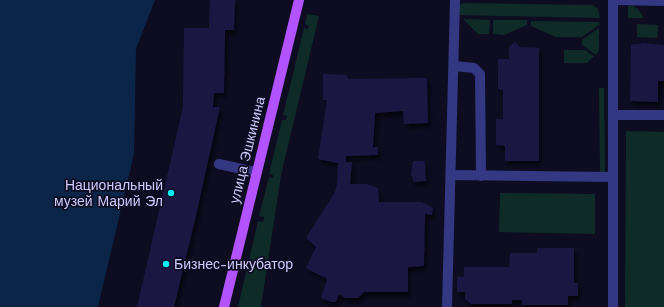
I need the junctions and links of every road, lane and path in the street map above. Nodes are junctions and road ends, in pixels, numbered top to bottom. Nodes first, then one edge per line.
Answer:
1 (299, 0) edge
2 (455, 0) edge
3 (613, 0) edge
4 (664, 1) edge
5 (454, 66) junction
6 (613, 115) junction
7 (664, 115) edge
8 (219, 164) dead end
9 (256, 172) junction
10 (451, 175) junction
11 (481, 176) junction
12 (613, 177) junction
13 (224, 307) edge
14 (447, 307) edge
15 (613, 307) edge

1 - 9 main road, улица Эшкинина
2 - 5 street
3 - 4 street
3 - 6 street
5 - 10 street
5 - 11 street
6 - 7 street
6 - 12 street
8 - 9 street
9 - 13 main road, улица Эшкинина
10 - 11 street
10 - 14 street
11 - 12 street
12 - 15 street

